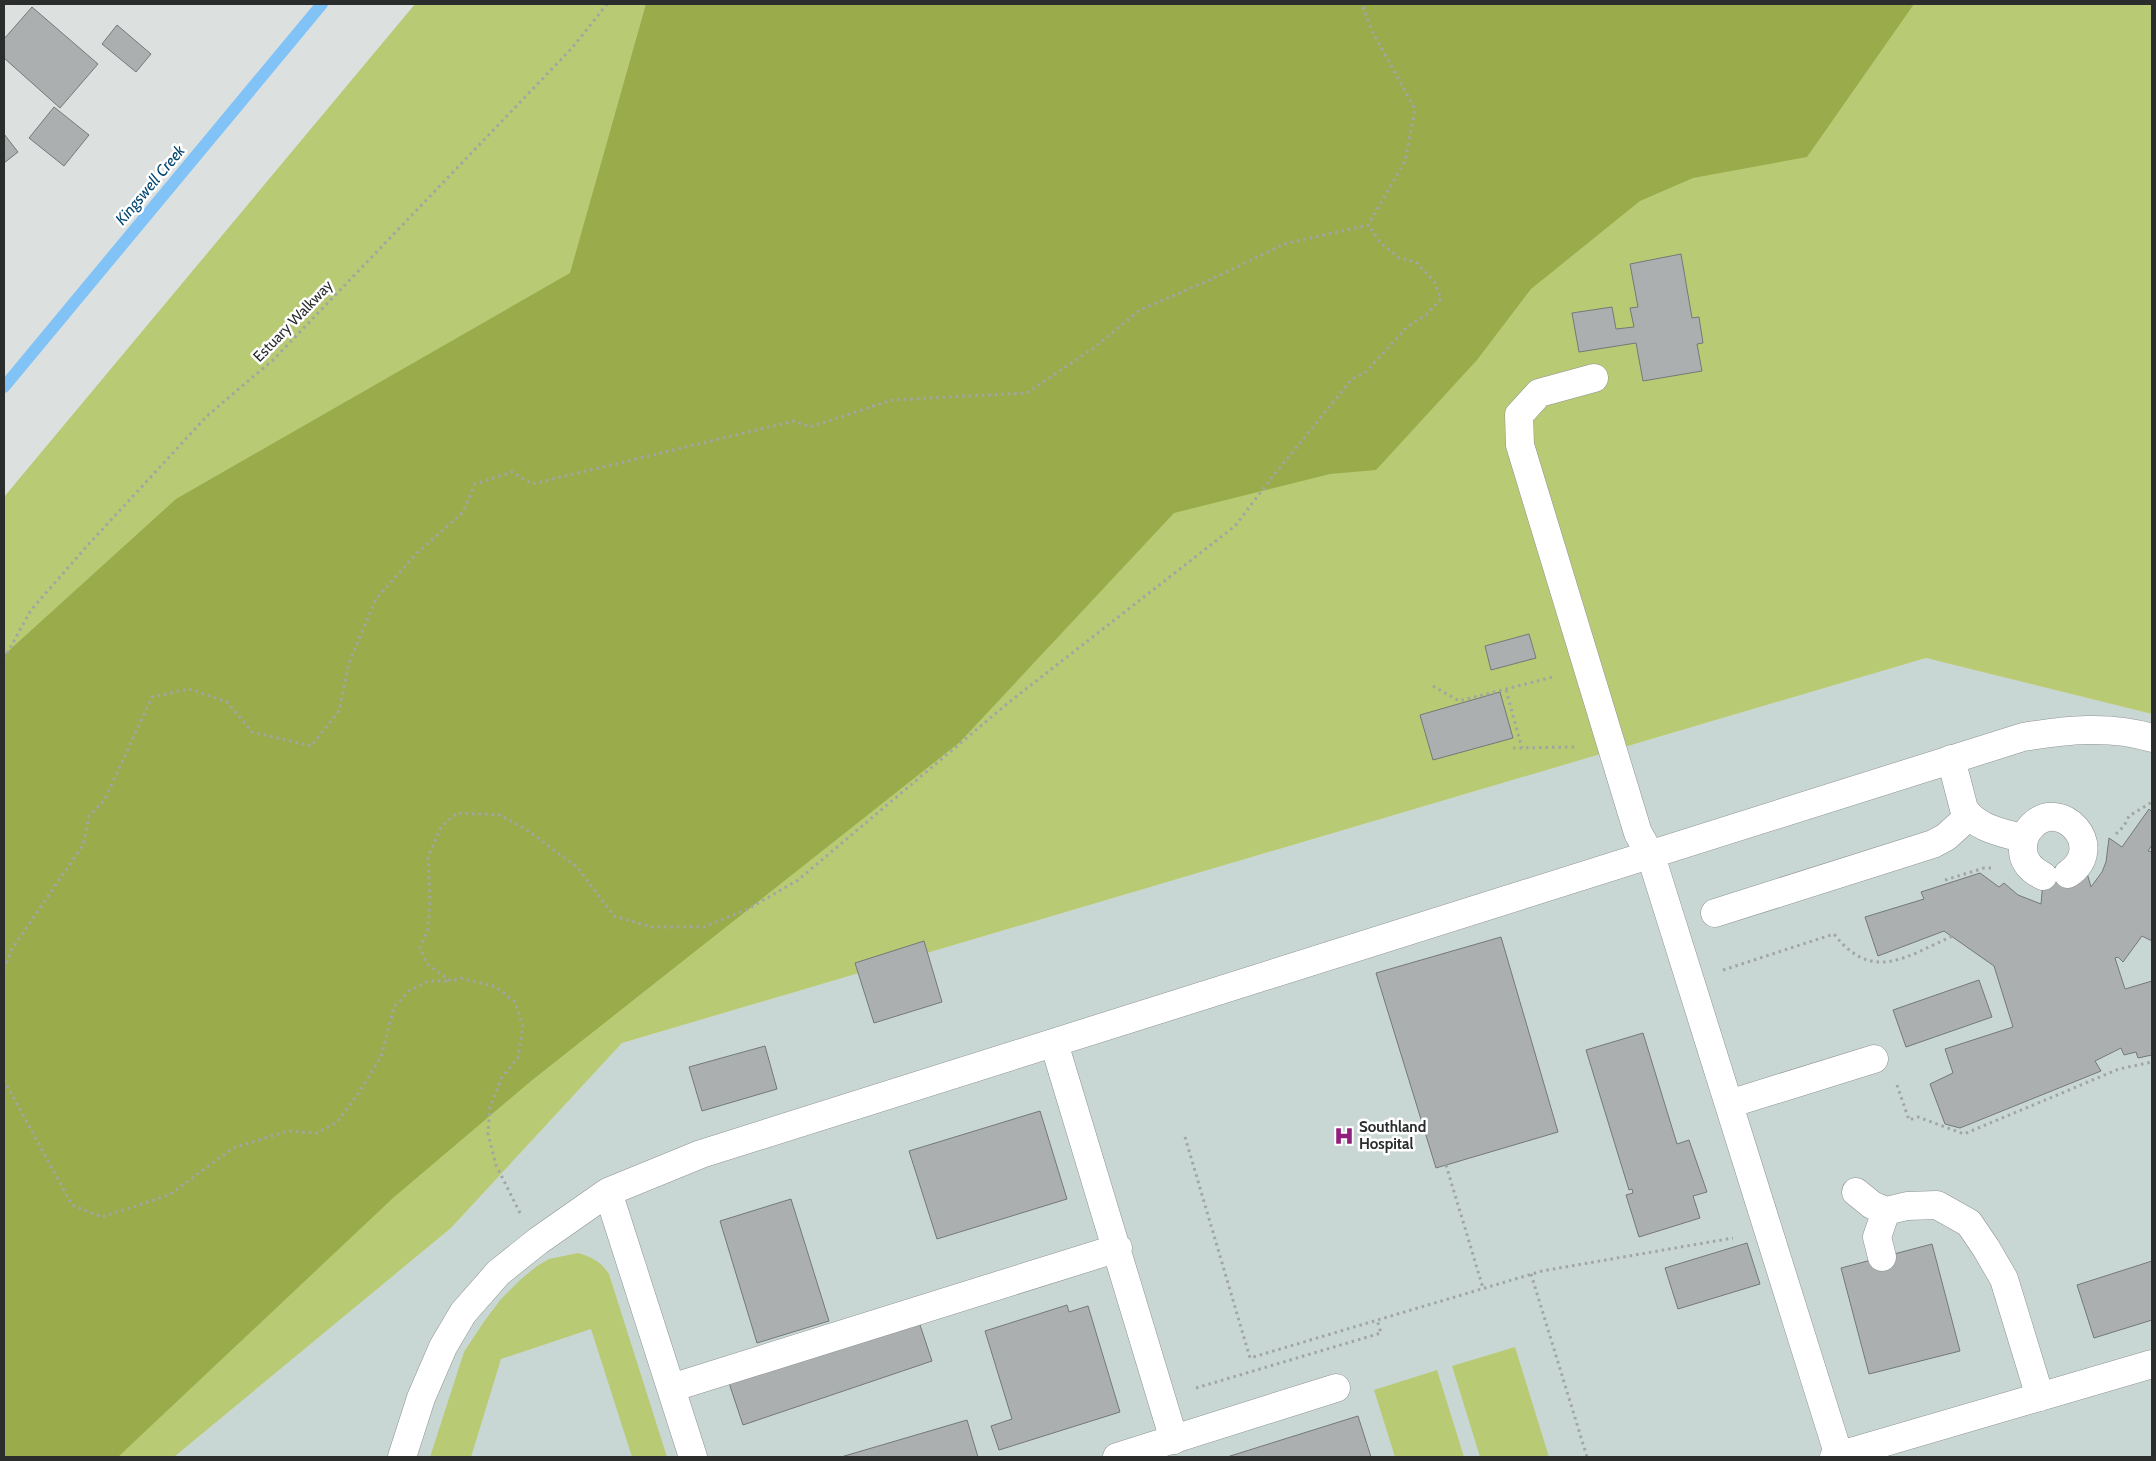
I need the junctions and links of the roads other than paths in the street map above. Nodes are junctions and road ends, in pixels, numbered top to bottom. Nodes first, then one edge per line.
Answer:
1 (1594, 378) dead end
2 (2152, 738) edge
3 (1951, 759) junction
4 (1969, 816) junction
5 (2024, 839) junction
6 (1650, 856) junction
7 (1714, 913) dead end
8 (1054, 1043) junction
9 (1874, 1059) road end
10 (1729, 1104) junction
11 (608, 1192) junction
12 (1856, 1192) dead end
13 (1886, 1210) junction
14 (1118, 1248) junction
15 (1882, 1257) dead end
16 (2152, 1364) edge
17 (671, 1388) junction
18 (1336, 1388) dead end
19 (2040, 1397) junction
20 (1174, 1440) junction
21 (1905, 1447) edge
22 (1837, 1456) edge
23 (402, 1457) edge
24 (693, 1457) edge
25 (1117, 1457) edge

1 - 6 lane
2 - 3 lane
3 - 4 lane
3 - 6 lane
4 - 5 lane
4 - 7 lane
5 - 5 lane
6 - 8 lane
6 - 10 lane
8 - 11 lane
8 - 14 lane
9 - 10 lane
10 - 22 lane
11 - 17 lane
11 - 23 lane
12 - 13 lane
13 - 15 lane
13 - 19 lane
14 - 17 lane
14 - 20 lane
16 - 19 lane
17 - 24 lane
18 - 20 lane
19 - 21 lane
20 - 25 lane
21 - 22 lane

